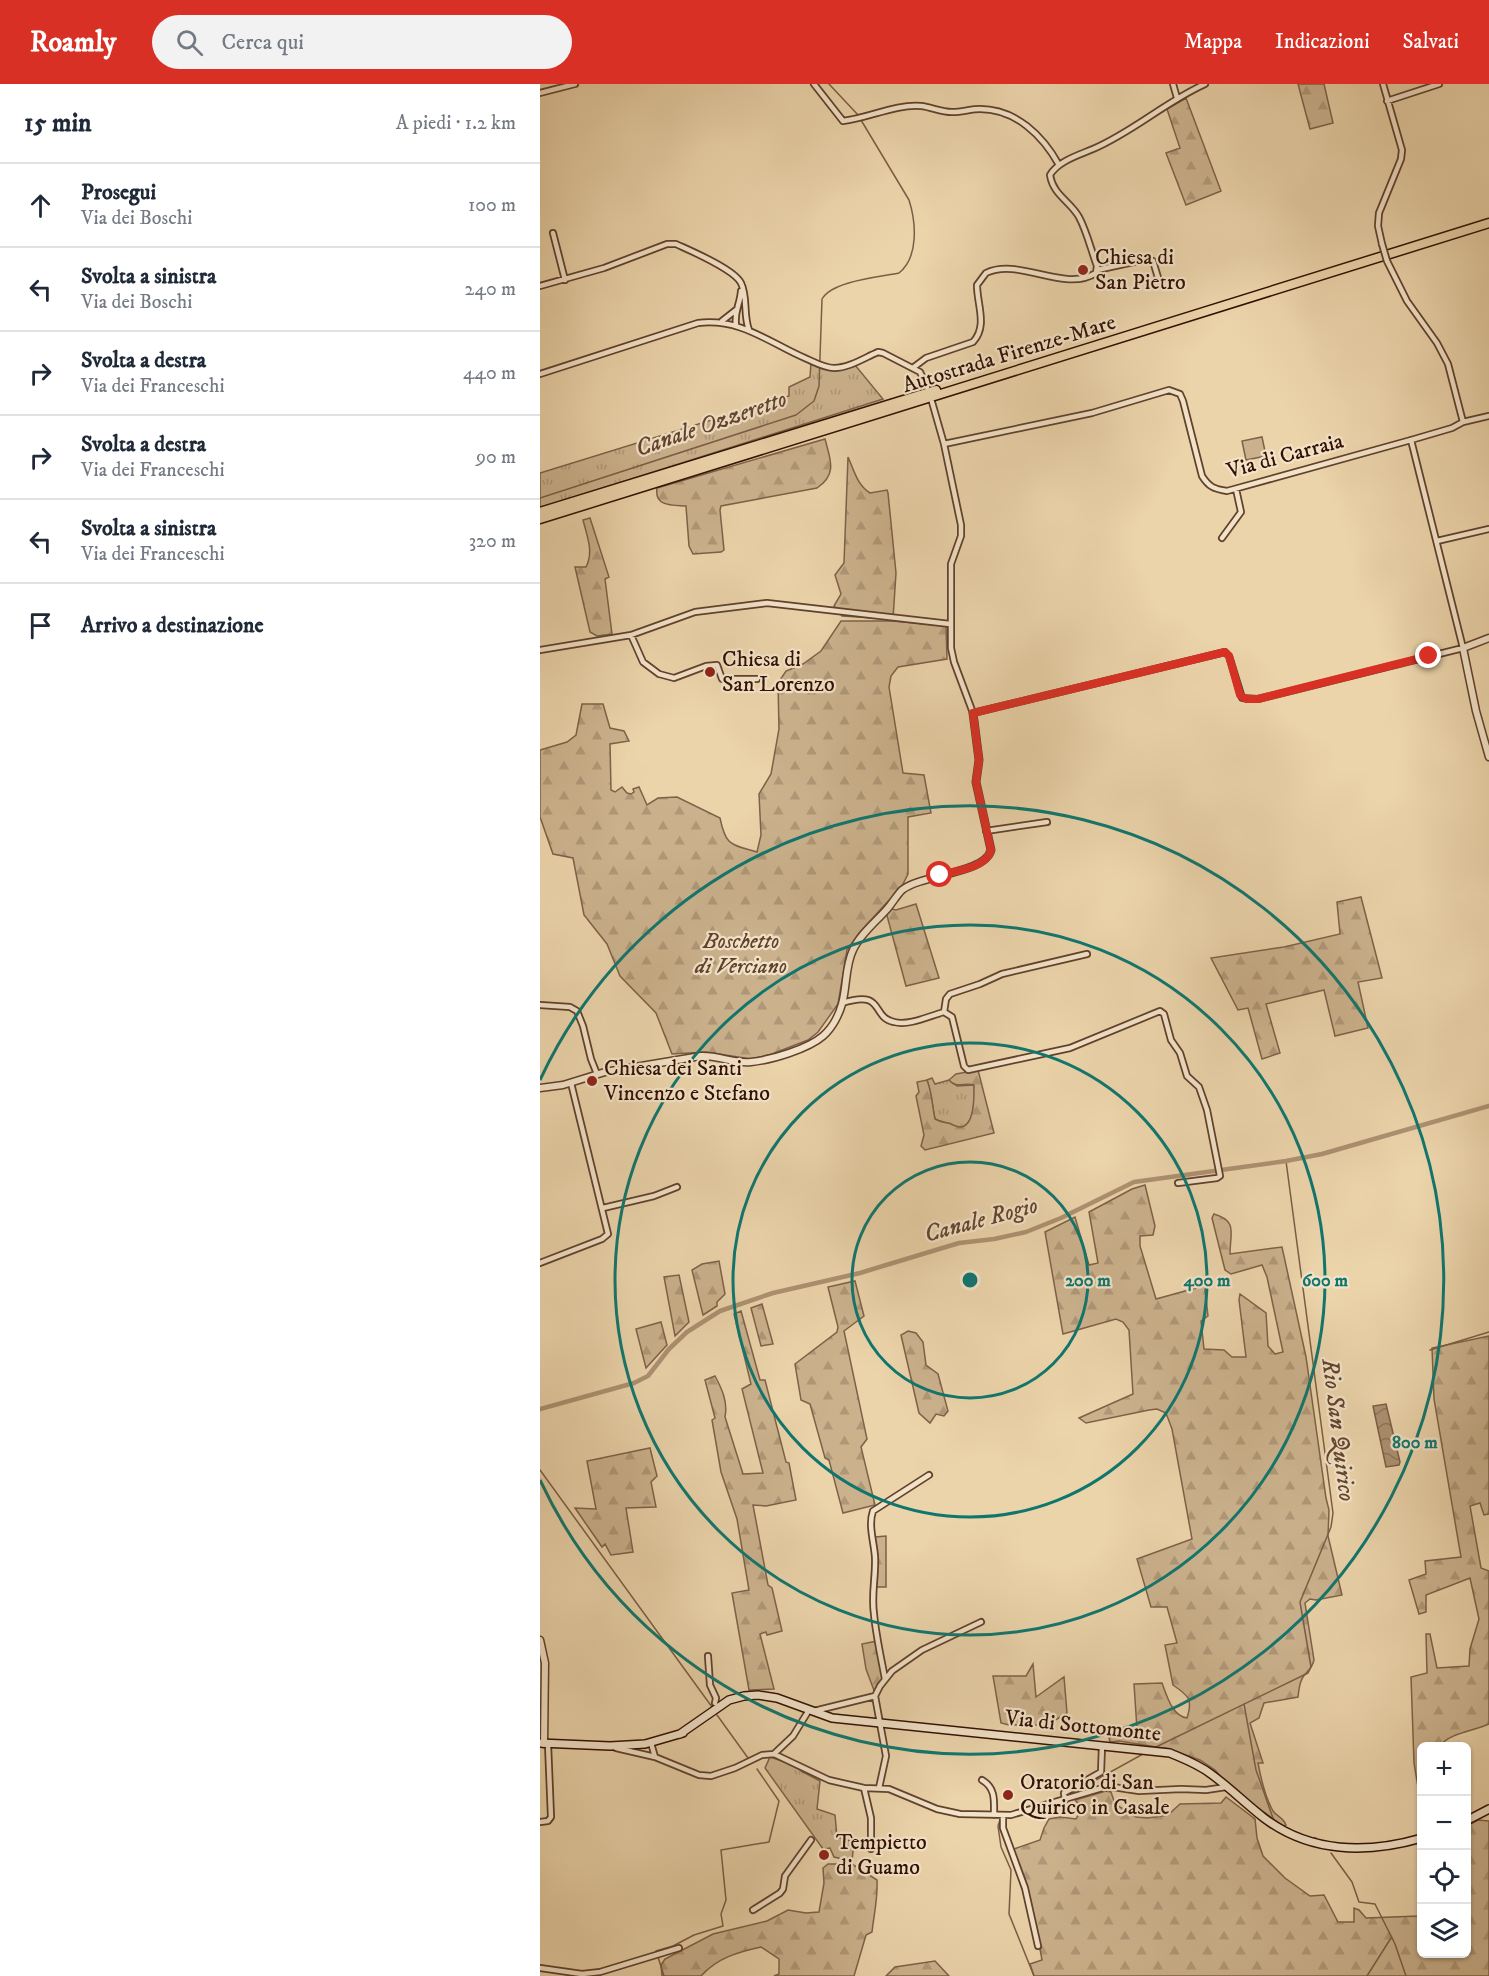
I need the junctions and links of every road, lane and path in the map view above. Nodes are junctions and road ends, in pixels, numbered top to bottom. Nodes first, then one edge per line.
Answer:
1 (575, 84) edge
2 (814, 84) edge
3 (1173, 84) edge
4 (1204, 84) edge
5 (1383, 84) edge
6 (1439, 84) edge
7 (540, 93) edge
8 (1177, 98) junction
9 (1387, 101) junction
10 (1059, 165) junction
11 (1489, 218) edge
12 (1489, 223) edge
13 (554, 233) dead end
14 (1097, 270) junction
15 (565, 280) junction
16 (1160, 281) dead end
17 (741, 283) junction
18 (540, 286) edge
19 (736, 310) junction
20 (745, 315) junction
21 (720, 322) junction
22 (736, 325) junction
23 (749, 331) junction
24 (914, 368) junction
25 (540, 374) edge
26 (927, 387) dead end
27 (932, 402) dead end
28 (1489, 416) edge
29 (1463, 422) junction
30 (1411, 440) junction
31 (944, 444) junction
32 (1236, 489) junction
33 (540, 512) edge
34 (540, 519) edge
35 (1489, 529) edge
36 (1222, 538) dead end
37 (1437, 541) junction
38 (950, 624) junction
39 (631, 635) junction
40 (1489, 638) edge
41 (1463, 648) junction
42 (540, 650) edge
43 (757, 679) dead end
44 (973, 713) junction
45 (1489, 757) edge
46 (1047, 822) dead end
47 (987, 831) junction
48 (1087, 954) dead end
49 (842, 1003) junction
50 (540, 1005) edge
51 (944, 1012) junction
52 (597, 1074) junction
53 (571, 1083) junction
54 (540, 1088) edge
55 (1178, 1183) dead end
56 (677, 1187) dead end
57 (603, 1208) junction
58 (540, 1263) edge
59 (929, 1475) dead end
60 (981, 1622) dead end
61 (540, 1640) edge
62 (708, 1656) dead end
63 (885, 1679) junction
64 (752, 1695) junction
65 (875, 1696) junction
66 (714, 1706) junction
67 (810, 1711) junction
68 (881, 1723) junction
69 (680, 1734) junction
70 (544, 1744) edge
71 (648, 1744) junction
72 (611, 1746) junction
73 (1102, 1746) junction
74 (774, 1754) junction
75 (647, 1755) junction
76 (655, 1757) junction
77 (982, 1780) dead end
78 (1226, 1787) junction
79 (864, 1788) junction
80 (879, 1788) junction
81 (1065, 1798) junction
82 (1489, 1809) edge
83 (994, 1815) junction
84 (1003, 1816) junction
85 (1471, 1819) edge
86 (540, 1822) edge
87 (1417, 1839) edge
88 (811, 1840) dead end
89 (871, 1849) dead end
90 (753, 1910) dead end
91 (1038, 1946) dead end
92 (679, 1948) dead end
93 (540, 1968) edge

1 - 7 street
2 - 10 street
3 - 8 street
4 - 8 street
5 - 9 street
6 - 9 street
8 - 10 street
9 - 29 street, bridge
10 - 14 street
11 - 33 highway, Autostrada Firenze-Mare
12 - 34 highway, Autostrada Firenze-Mare
13 - 15 street
14 - 16 street
14 - 24 street
15 - 17 street
15 - 18 street
17 - 19 street
17 - 20 street
19 - 21 street
19 - 22 street
20 - 22 street
20 - 23 street
21 - 22 street
21 - 25 street
22 - 23 street
23 - 24 street
24 - 26 street
27 - 31 street
28 - 29 street, Via di Carraia
29 - 30 street, Via di Carraia
30 - 32 street, Via di Carraia
30 - 37 street
31 - 32 street, Via di Carraia
31 - 38 street
32 - 36 street
35 - 37 street
37 - 41 street
38 - 39 street
38 - 44 street
39 - 42 street
39 - 43 street
40 - 41 street
41 - 44 street
41 - 45 street
44 - 47 street
46 - 47 street
47 - 49 street
48 - 51 street
49 - 51 street
49 - 52 street
50 - 52 street
51 - 55 street
52 - 53 street
53 - 54 street
53 - 57 street
56 - 57 street
57 - 58 street
59 - 63 street
60 - 63 street
61 - 70 street
62 - 66 street
63 - 65 street
64 - 66 main road, Via di Sottomonte
64 - 67 main road, Via di Sottomonte
64 - 69 main road, Via di Sottomonte
65 - 67 street
65 - 68 street
66 - 69 main road, Via di Sottomonte
67 - 68 main road, Via di Sottomonte
67 - 74 street
68 - 73 main road, Via di Sottomonte
68 - 80 street
69 - 71 main road, Via di Sottomonte
70 - 72 main road, Via di Sottomonte
70 - 86 street
71 - 72 main road, Via di Sottomonte
71 - 75 street
71 - 76 street
72 - 75 street
73 - 78 main road, Via di Sottomonte
73 - 81 street
74 - 76 street
74 - 79 street
75 - 76 street
77 - 83 street
78 - 81 street
78 - 87 main road, Via di Sottomonte
79 - 80 street
79 - 89 street
80 - 83 street
81 - 84 street
82 - 85 main road
83 - 84 street
84 - 91 street
88 - 90 street
92 - 93 street

